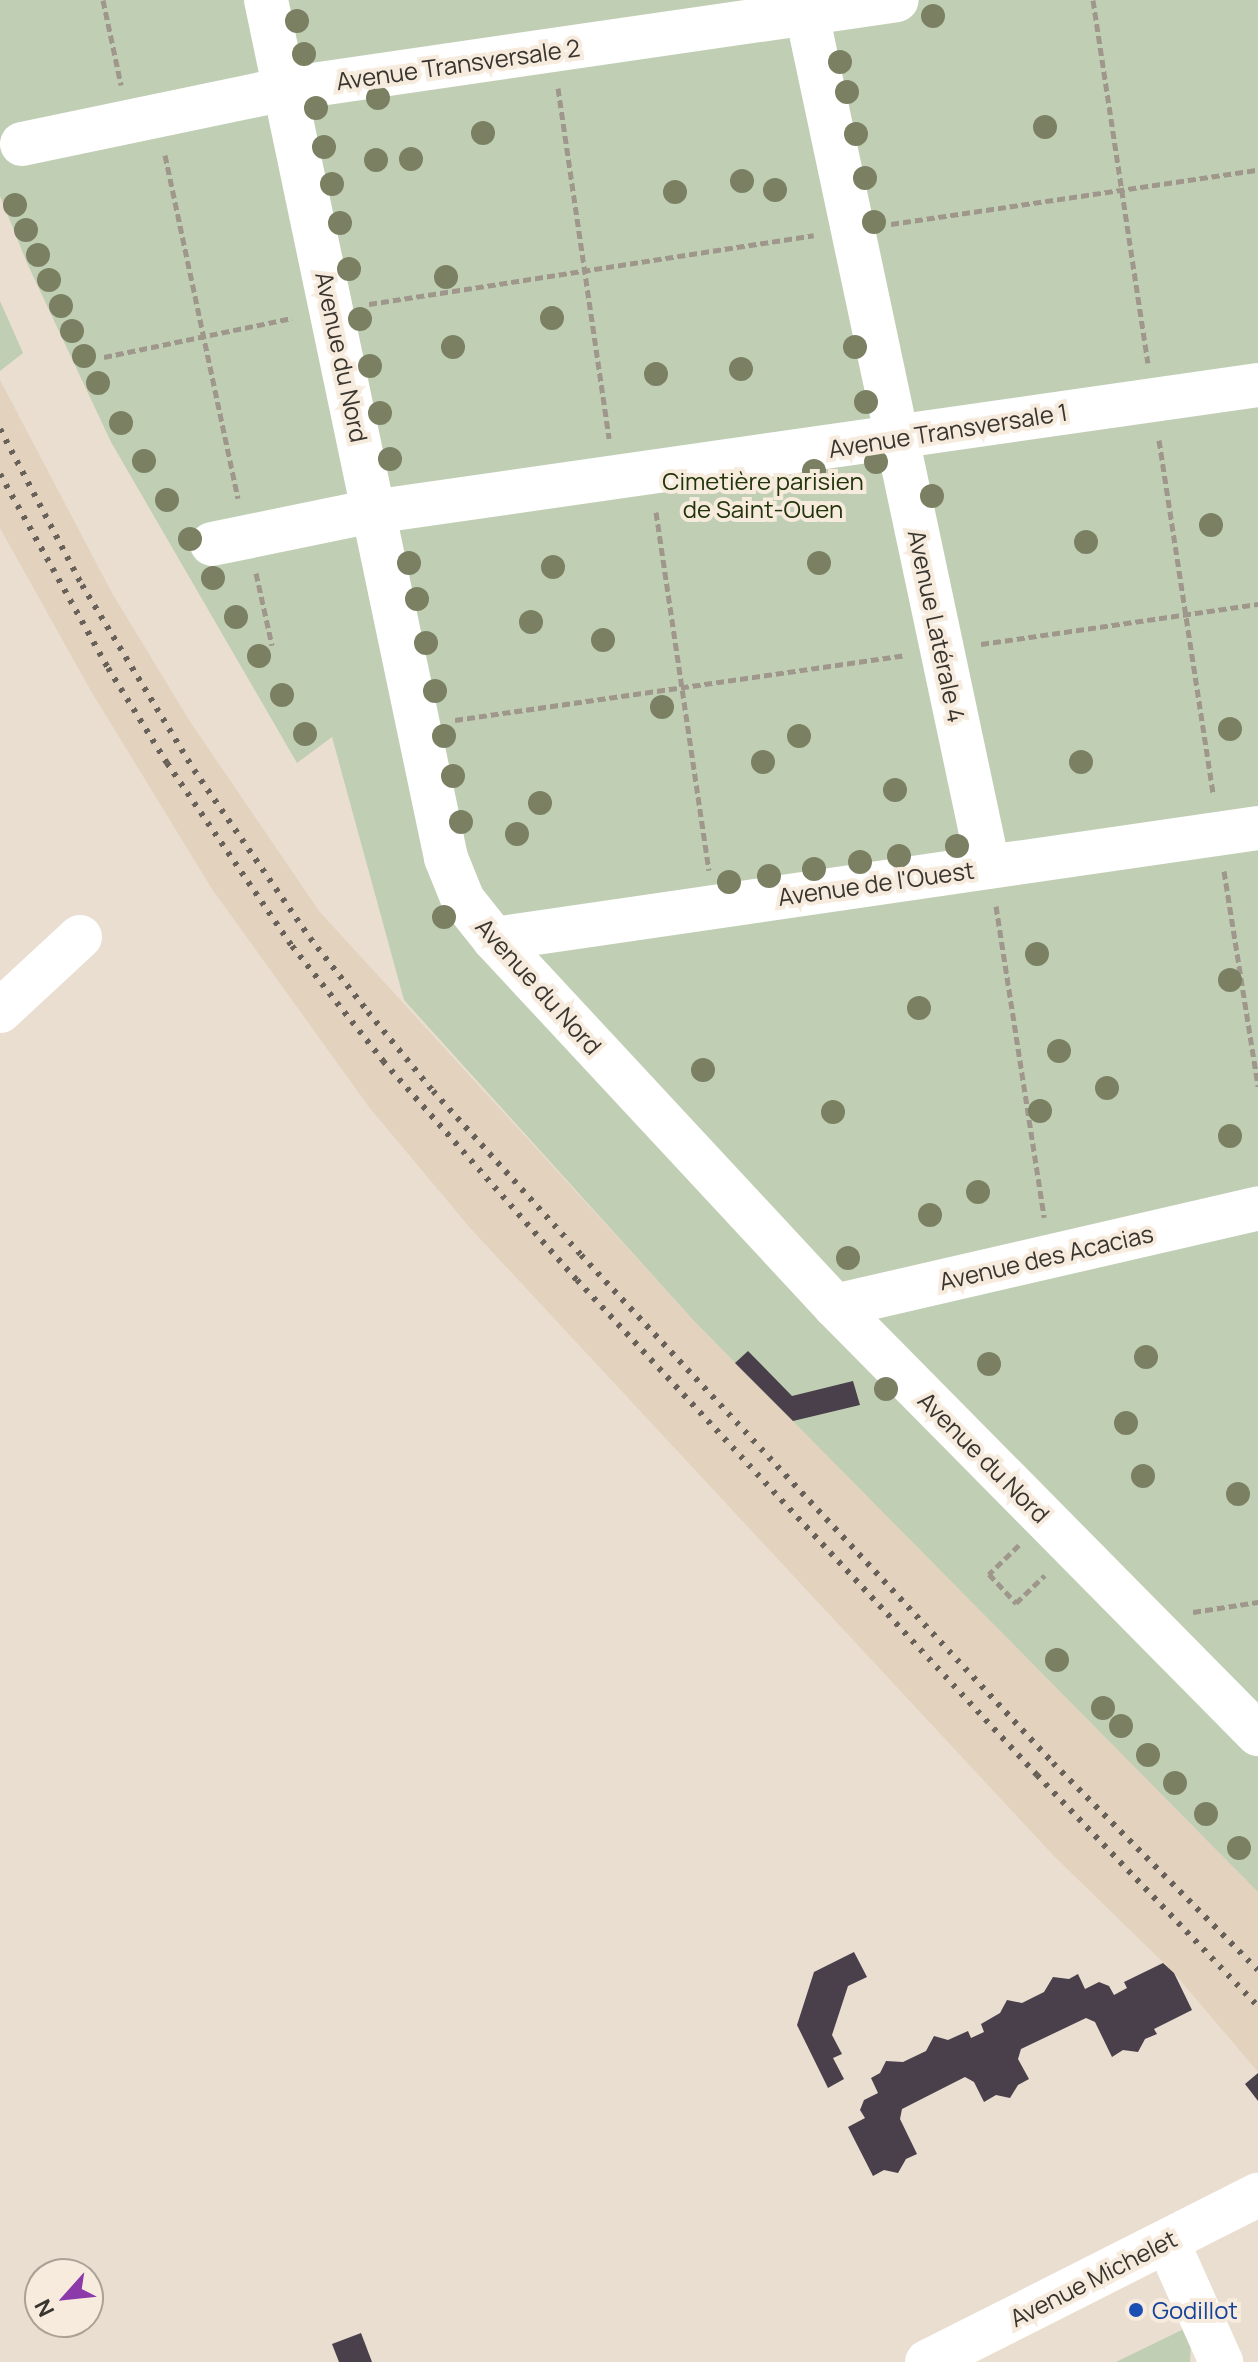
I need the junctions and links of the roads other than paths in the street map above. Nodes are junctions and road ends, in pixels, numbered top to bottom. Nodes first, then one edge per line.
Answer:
1 (266, 0) edge
2 (897, 0) edge
3 (805, 7) edge
4 (285, 89) junction
5 (22, 144) dead end
6 (1258, 385) edge
7 (897, 439) junction
8 (375, 512) junction
9 (229, 540) road end
10 (1238, 831) edge
11 (988, 866) junction
12 (80, 937) dead end
13 (494, 939) junction
14 (0, 1011) edge
15 (1258, 1208) edge
16 (835, 1306) junction
17 (1258, 1734) edge
18 (1258, 2195) edge
19 (1167, 2241) junction
20 (927, 2362) edge
21 (1221, 2362) edge

1 - 4 main road, Avenue du Nord
2 - 3 main road, Avenue Transversale 2
3 - 4 main road, Avenue Transversale 2
3 - 7 main road, Avenue Latérale 4
4 - 5 main road, Avenue Transversale 2
4 - 8 main road, Avenue du Nord
6 - 7 main road, Avenue Transversale 1
7 - 8 main road, Avenue Transversale 1
7 - 11 main road, Avenue Latérale 4
8 - 9 main road, Avenue Transversale 1
8 - 13 main road, Avenue du Nord
10 - 11 main road, Avenue de l'Ouest
11 - 13 main road, Avenue de l'Ouest
12 - 14 main road
13 - 16 main road, Avenue du Nord
15 - 16 main road, Avenue des Acacias
16 - 17 main road, Avenue du Nord
18 - 19 main road, Avenue Michelet
19 - 20 main road, Avenue Michelet
19 - 21 main road

